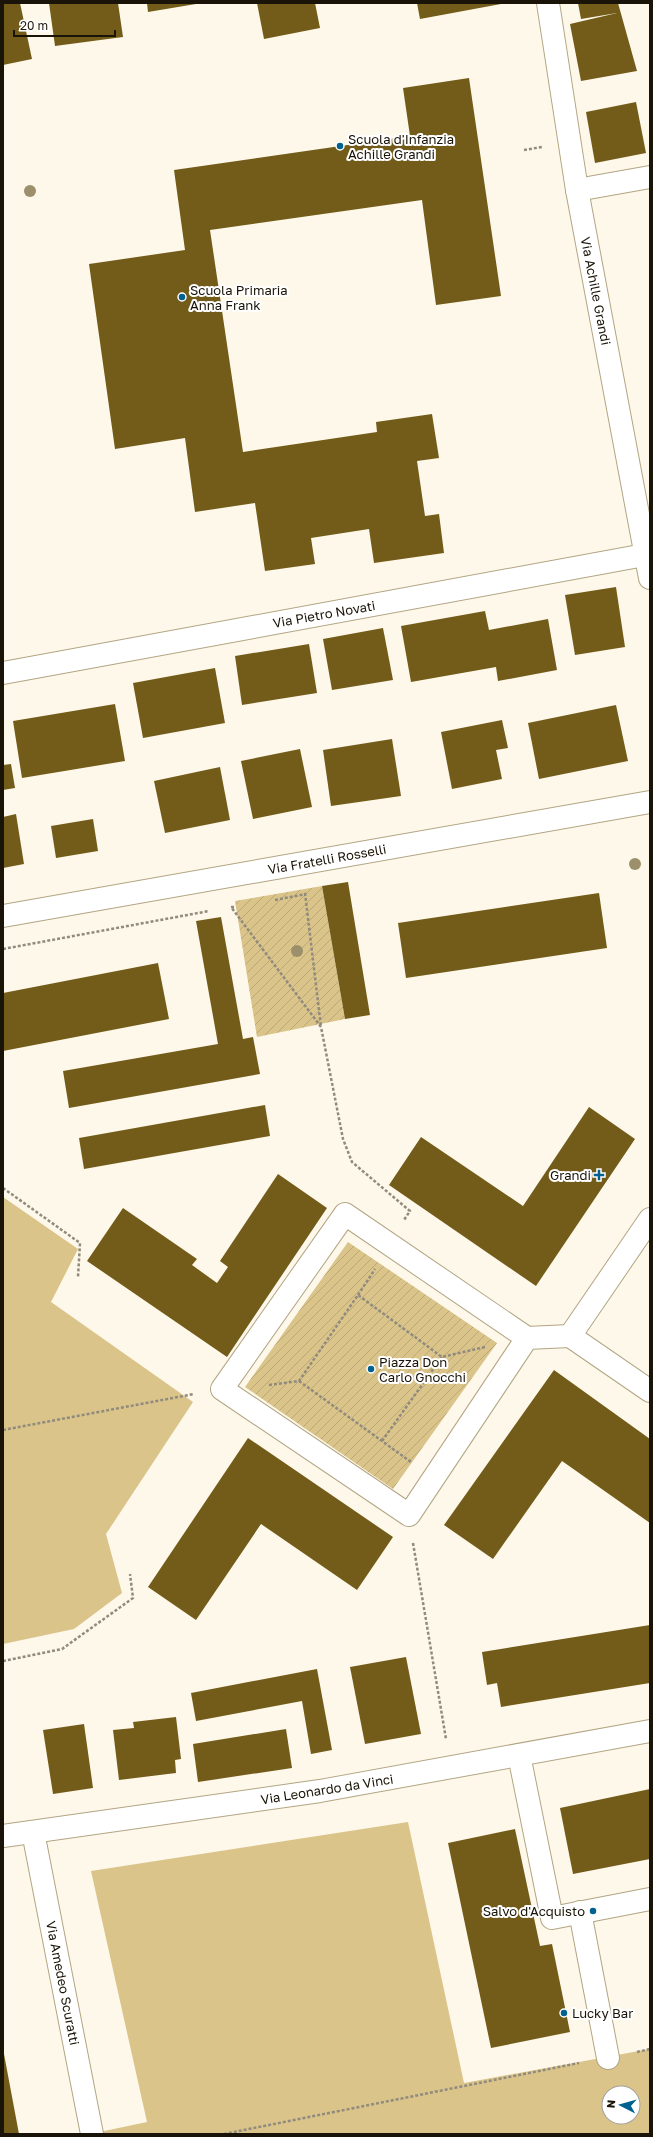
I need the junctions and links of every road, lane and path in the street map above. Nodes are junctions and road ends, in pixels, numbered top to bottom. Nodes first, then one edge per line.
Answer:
1 (548, 3) edge
2 (650, 177) edge
3 (577, 190) junction
4 (648, 555) edge
5 (650, 578) edge
6 (3, 673) edge
7 (650, 802) edge
8 (302, 863) junction
9 (306, 894) junction
10 (268, 901) dead end
11 (239, 906) dead end
12 (231, 907) junction
13 (224, 909) dead end
14 (216, 910) dead end
15 (3, 916) edge
16 (3, 949) edge
17 (321, 1027) junction
18 (3, 1188) edge
19 (650, 1219) edge
20 (390, 1244) junction
21 (78, 1277) dead end
22 (570, 1336) junction
23 (527, 1338) junction
24 (442, 1357) junction
25 (299, 1381) junction
26 (267, 1385) dead end
27 (222, 1389) junction
28 (650, 1391) edge
29 (3, 1430) edge
30 (382, 1441) junction
31 (433, 1478) junction
32 (409, 1515) junction
33 (130, 1574) dead end
34 (3, 1661) edge
35 (650, 1731) edge
36 (519, 1755) junction
37 (450, 1768) junction
38 (33, 1832) junction
39 (3, 1836) edge
40 (650, 1899) edge
41 (580, 1912) junction
42 (650, 2049) edge
43 (608, 2058) junction
44 (92, 2134) edge
45 (224, 2134) edge

1 - 3 street, Via Achille Grandi
2 - 3 street
3 - 4 street, Via Achille Grandi
4 - 5 street, Via Achille Grandi
4 - 6 street, Via Pietro Novati
7 - 8 street, Via Fratelli Rosselli
8 - 9 path
8 - 15 street, Via Fratelli Rosselli
9 - 10 path
9 - 17 path
11 - 12 path
12 - 13 path
12 - 17 path
14 - 16 path
17 - 20 path
18 - 21 path
19 - 22 street
20 - 23 street
20 - 27 street
22 - 23 street
22 - 28 street
23 - 24 path
23 - 31 street
24 - 25 path
24 - 30 path
25 - 26 path
25 - 30 path
27 - 29 path
27 - 32 street
30 - 31 path
31 - 32 street
32 - 37 path
33 - 34 path
35 - 36 street, Via Leonardo da Vinci
36 - 37 street, Via Leonardo da Vinci
36 - 41 street
37 - 38 street, Via Leonardo da Vinci
38 - 39 street, Via Leonardo da Vinci
38 - 44 street, Via Amedeo Scuratti
40 - 41 street
41 - 43 street
42 - 43 path
43 - 45 path

